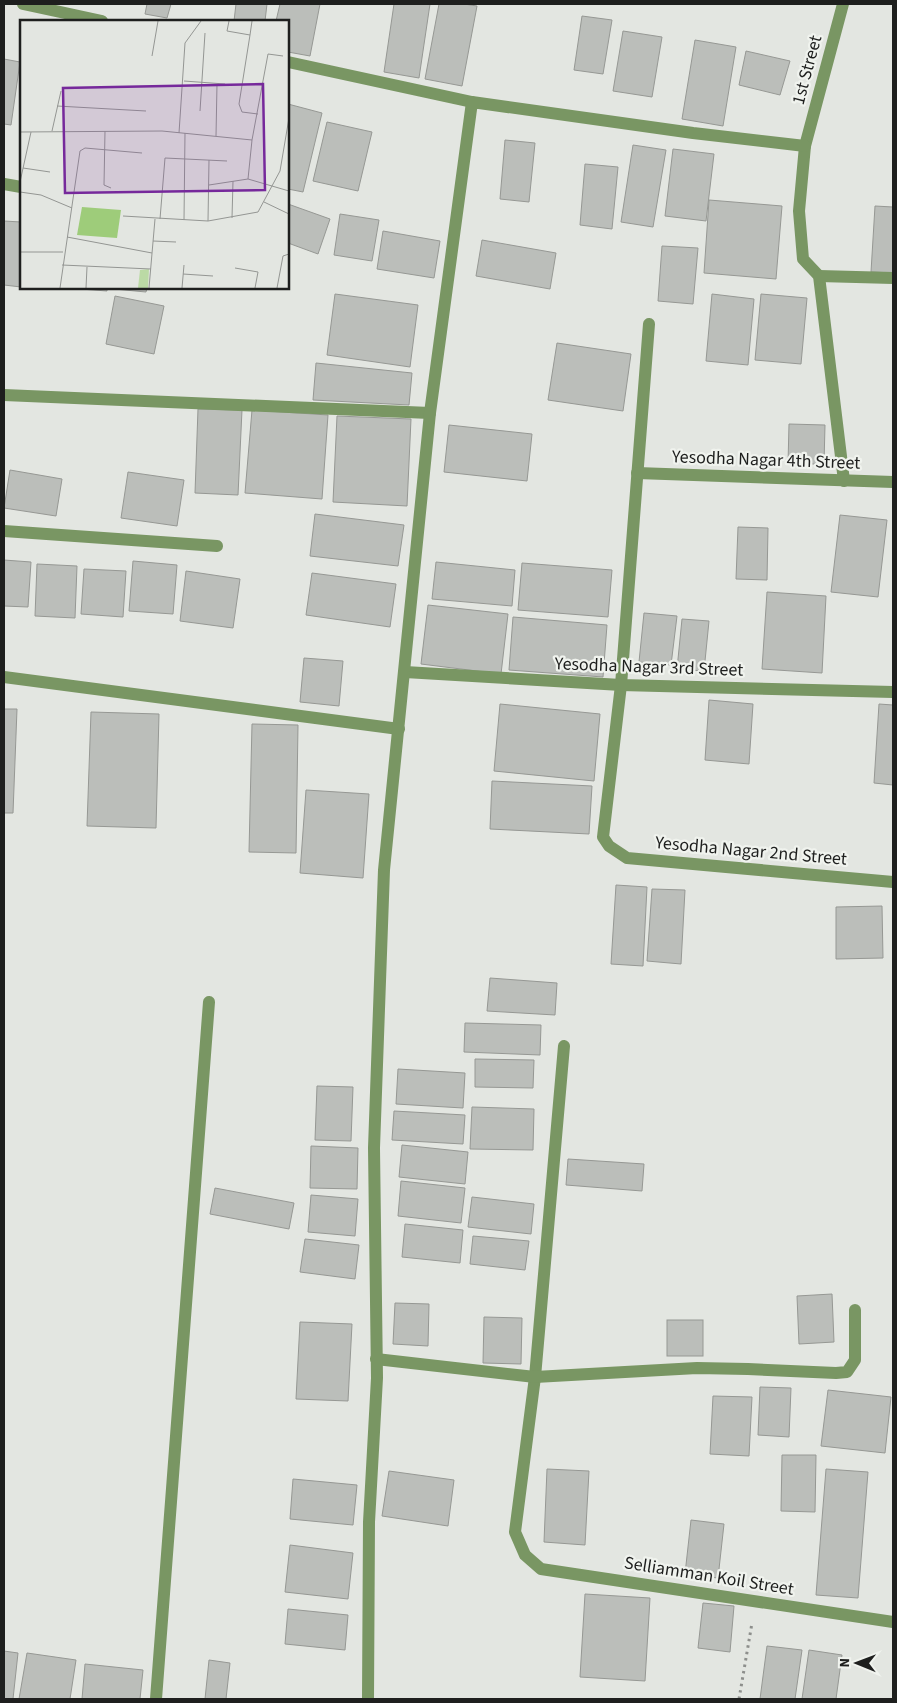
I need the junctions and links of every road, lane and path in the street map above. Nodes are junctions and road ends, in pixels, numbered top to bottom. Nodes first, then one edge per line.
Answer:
1 (23, 4) edge
2 (843, 4) edge
3 (97, 20) edge
4 (289, 62) edge
5 (472, 102) junction
6 (805, 146) junction
7 (4, 184) edge
8 (20, 187) edge
9 (819, 276) junction
10 (893, 278) edge
11 (649, 324) dead end
12 (4, 395) edge
13 (430, 413) junction
14 (637, 474) junction
15 (844, 481) junction
16 (893, 482) edge
17 (4, 531) edge
18 (217, 546) dead end
19 (405, 672) junction
20 (4, 677) edge
21 (621, 686) junction
22 (893, 692) edge
23 (399, 729) junction
24 (893, 882) edge
25 (209, 1002) dead end
26 (564, 1046) dead end
27 (855, 1310) dead end
28 (376, 1359) junction
29 (535, 1377) junction
30 (756, 1600) junction
31 (893, 1622) edge
32 (156, 1699) edge
33 (368, 1699) edge
34 (739, 1699) edge

1 - 3 street
2 - 6 street, 1st Street
4 - 5 street
5 - 6 street
5 - 13 street
6 - 9 street, 1st Street
7 - 8 street
9 - 10 street
9 - 15 street
11 - 14 street
12 - 13 street
13 - 19 street
14 - 15 street, Yesodha Nagar 4th Street
14 - 21 street
15 - 16 street, Yesodha Nagar 4th Street
17 - 18 street
19 - 21 street, Yesodha Nagar 3rd Street
19 - 23 street
20 - 23 street
21 - 22 street, Yesodha Nagar 3rd Street
21 - 24 street, Yesodha Nagar 2nd Street
23 - 28 street
25 - 32 street
26 - 29 street
27 - 29 street
28 - 29 street
28 - 33 street
29 - 30 street, Selliamman Koil Street
30 - 31 street, Selliamman Koil Street
30 - 34 path

